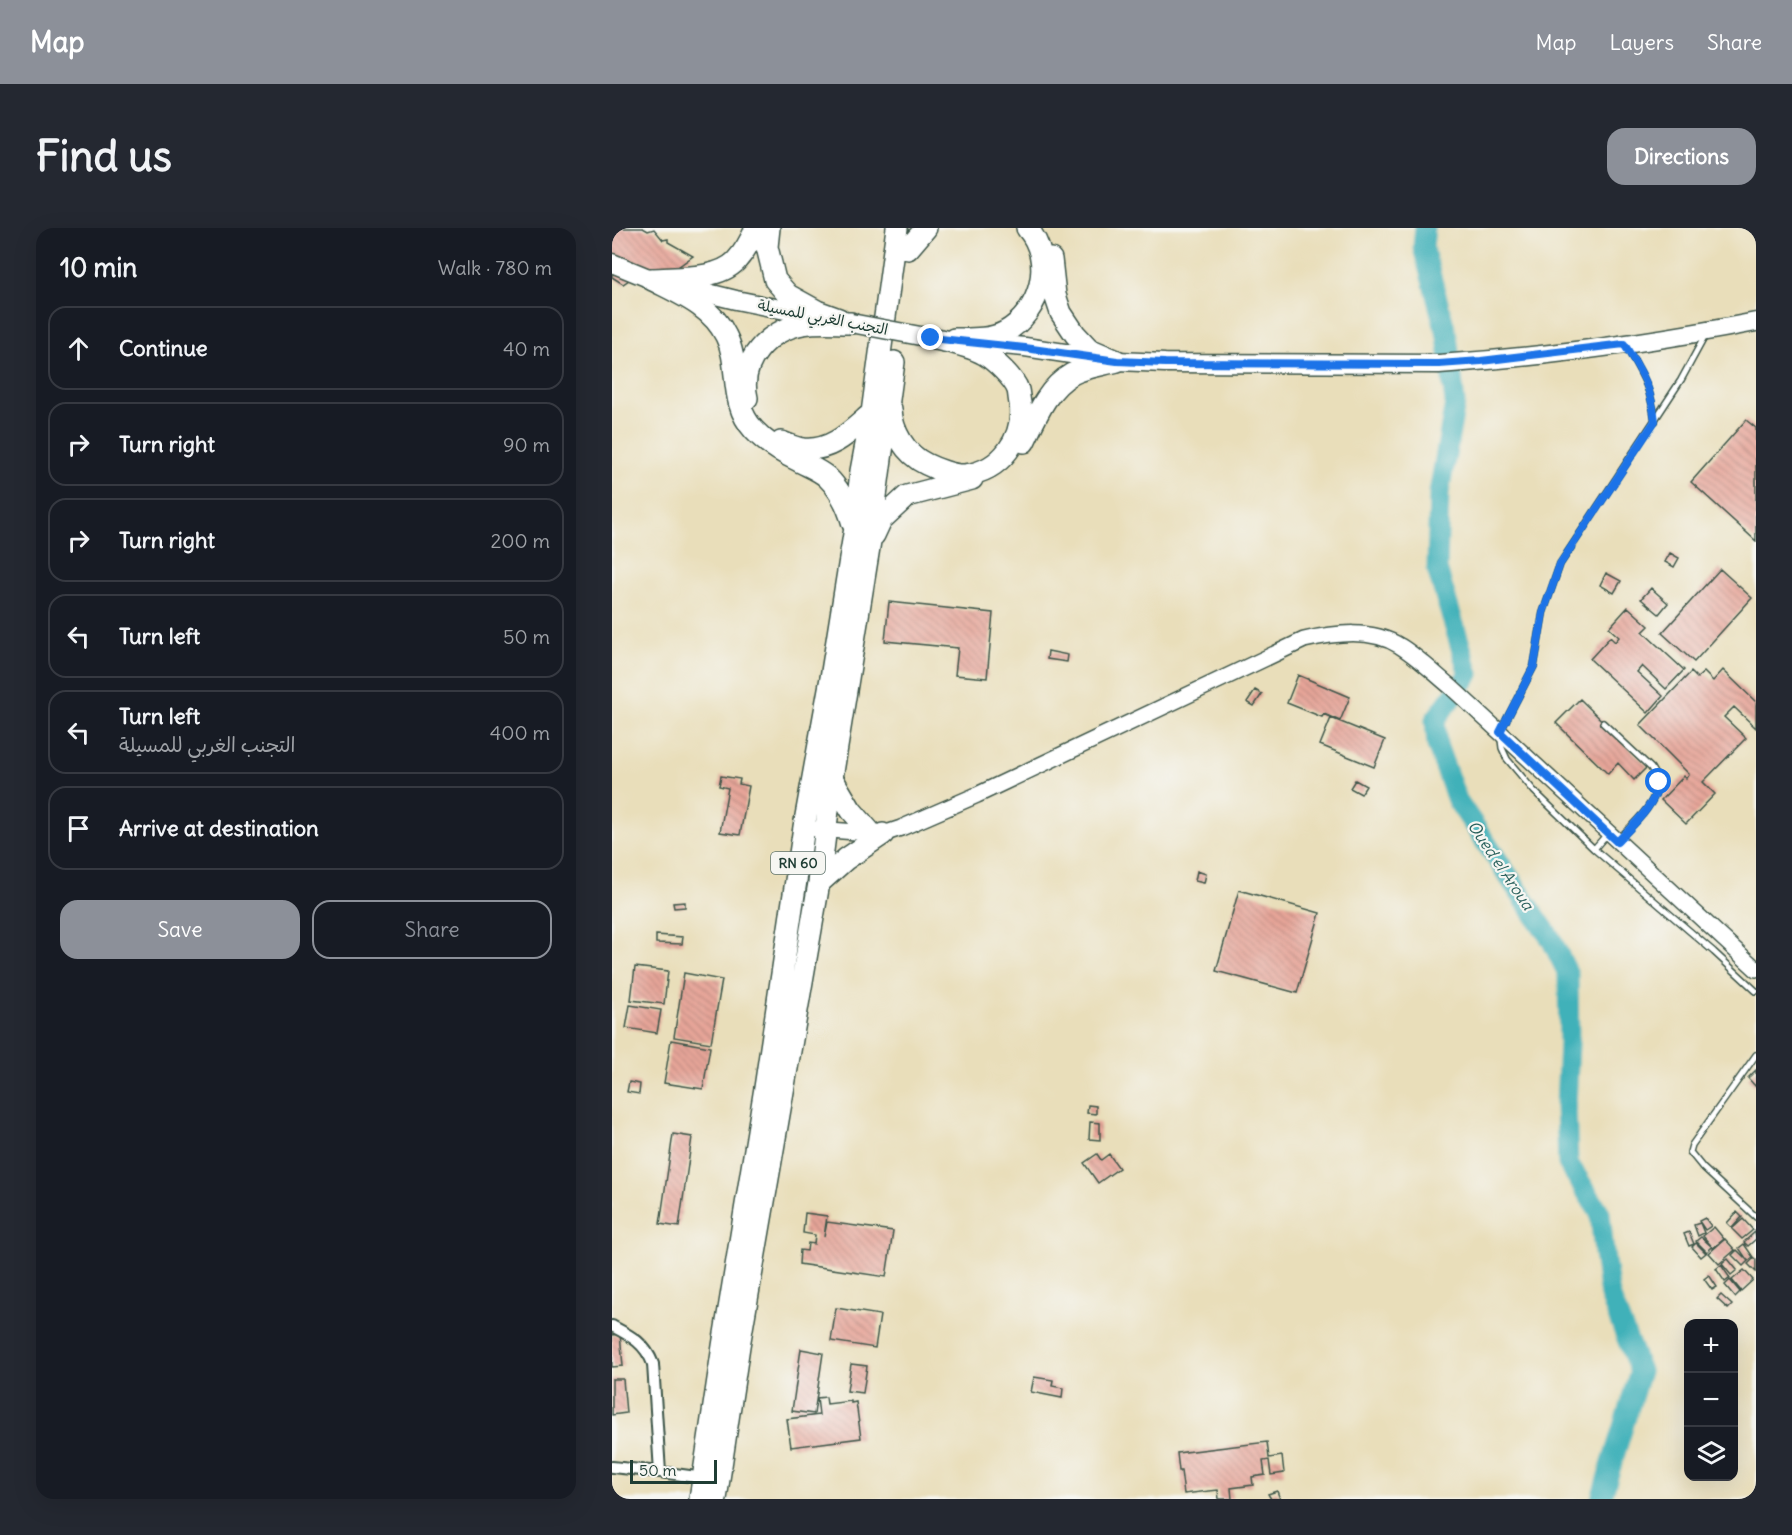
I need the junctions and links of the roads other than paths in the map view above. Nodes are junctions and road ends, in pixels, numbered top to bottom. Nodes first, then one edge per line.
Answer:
1 (756, 228) edge
2 (769, 228) edge
3 (886, 228) edge
4 (897, 228) edge
5 (912, 228) edge
6 (926, 228) edge
7 (1027, 228) edge
8 (1037, 228) edge
9 (901, 249) junction
10 (612, 263) edge
11 (651, 279) junction
12 (1756, 322) edge
13 (851, 323) junction
14 (1707, 332) junction
15 (931, 338) junction
16 (1624, 344) junction
17 (1117, 361) junction
18 (890, 391) junction
19 (872, 413) junction
20 (1655, 421) junction
21 (862, 534) junction
22 (1603, 723) dead end
23 (1500, 732) junction
24 (832, 778) junction
25 (804, 827) junction
26 (825, 830) junction
27 (877, 833) junction
28 (1612, 837) junction
29 (1594, 849) junction
30 (819, 883) junction
31 (1667, 887) junction
32 (1656, 902) junction
33 (1756, 969) edge
34 (1756, 991) edge
35 (1756, 1055) edge
36 (1756, 1217) edge
37 (612, 1326) edge
38 (612, 1467) edge
39 (660, 1472) junction
40 (702, 1489) edge
41 (716, 1499) edge

1 - 11 highway
2 - 13 highway
3 - 9 highway
4 - 9 highway, RN 60
5 - 9 highway, RN 60
6 - 9 highway
7 - 15 highway
8 - 17 highway
9 - 18 highway, RN 60
9 - 19 highway, RN 60
10 - 11 main road, التجنب الغربي للمسيلة
11 - 13 main road, التجنب الغربي للمسيلة
11 - 21 highway
12 - 14 main road, التجنب الغربي للمسيلة
13 - 15 main road, التجنب الغربي للمسيلة, bridge
13 - 19 highway
14 - 16 main road, التجنب الغربي للمسيلة
14 - 20 lane
15 - 17 main road, التجنب الغربي للمسيلة
15 - 18 highway
16 - 17 main road, التجنب الغربي للمسيلة
16 - 20 lane
17 - 21 highway
18 - 21 highway, RN 60
19 - 21 highway, RN 60
20 - 23 lane
21 - 24 highway, RN 60
21 - 25 highway, RN 60
22 - 28 lane
23 - 27 street
23 - 28 street
23 - 29 lane
24 - 26 highway, RN 60
24 - 27 highway
25 - 26 street
25 - 40 highway, RN 60
26 - 27 street
26 - 30 highway, RN 60
27 - 30 highway
28 - 29 lane
28 - 31 street
29 - 32 lane
30 - 41 highway, RN 60
31 - 32 lane
31 - 33 street
32 - 34 lane
35 - 36 lane
37 - 39 street
38 - 39 street
39 - 40 street

